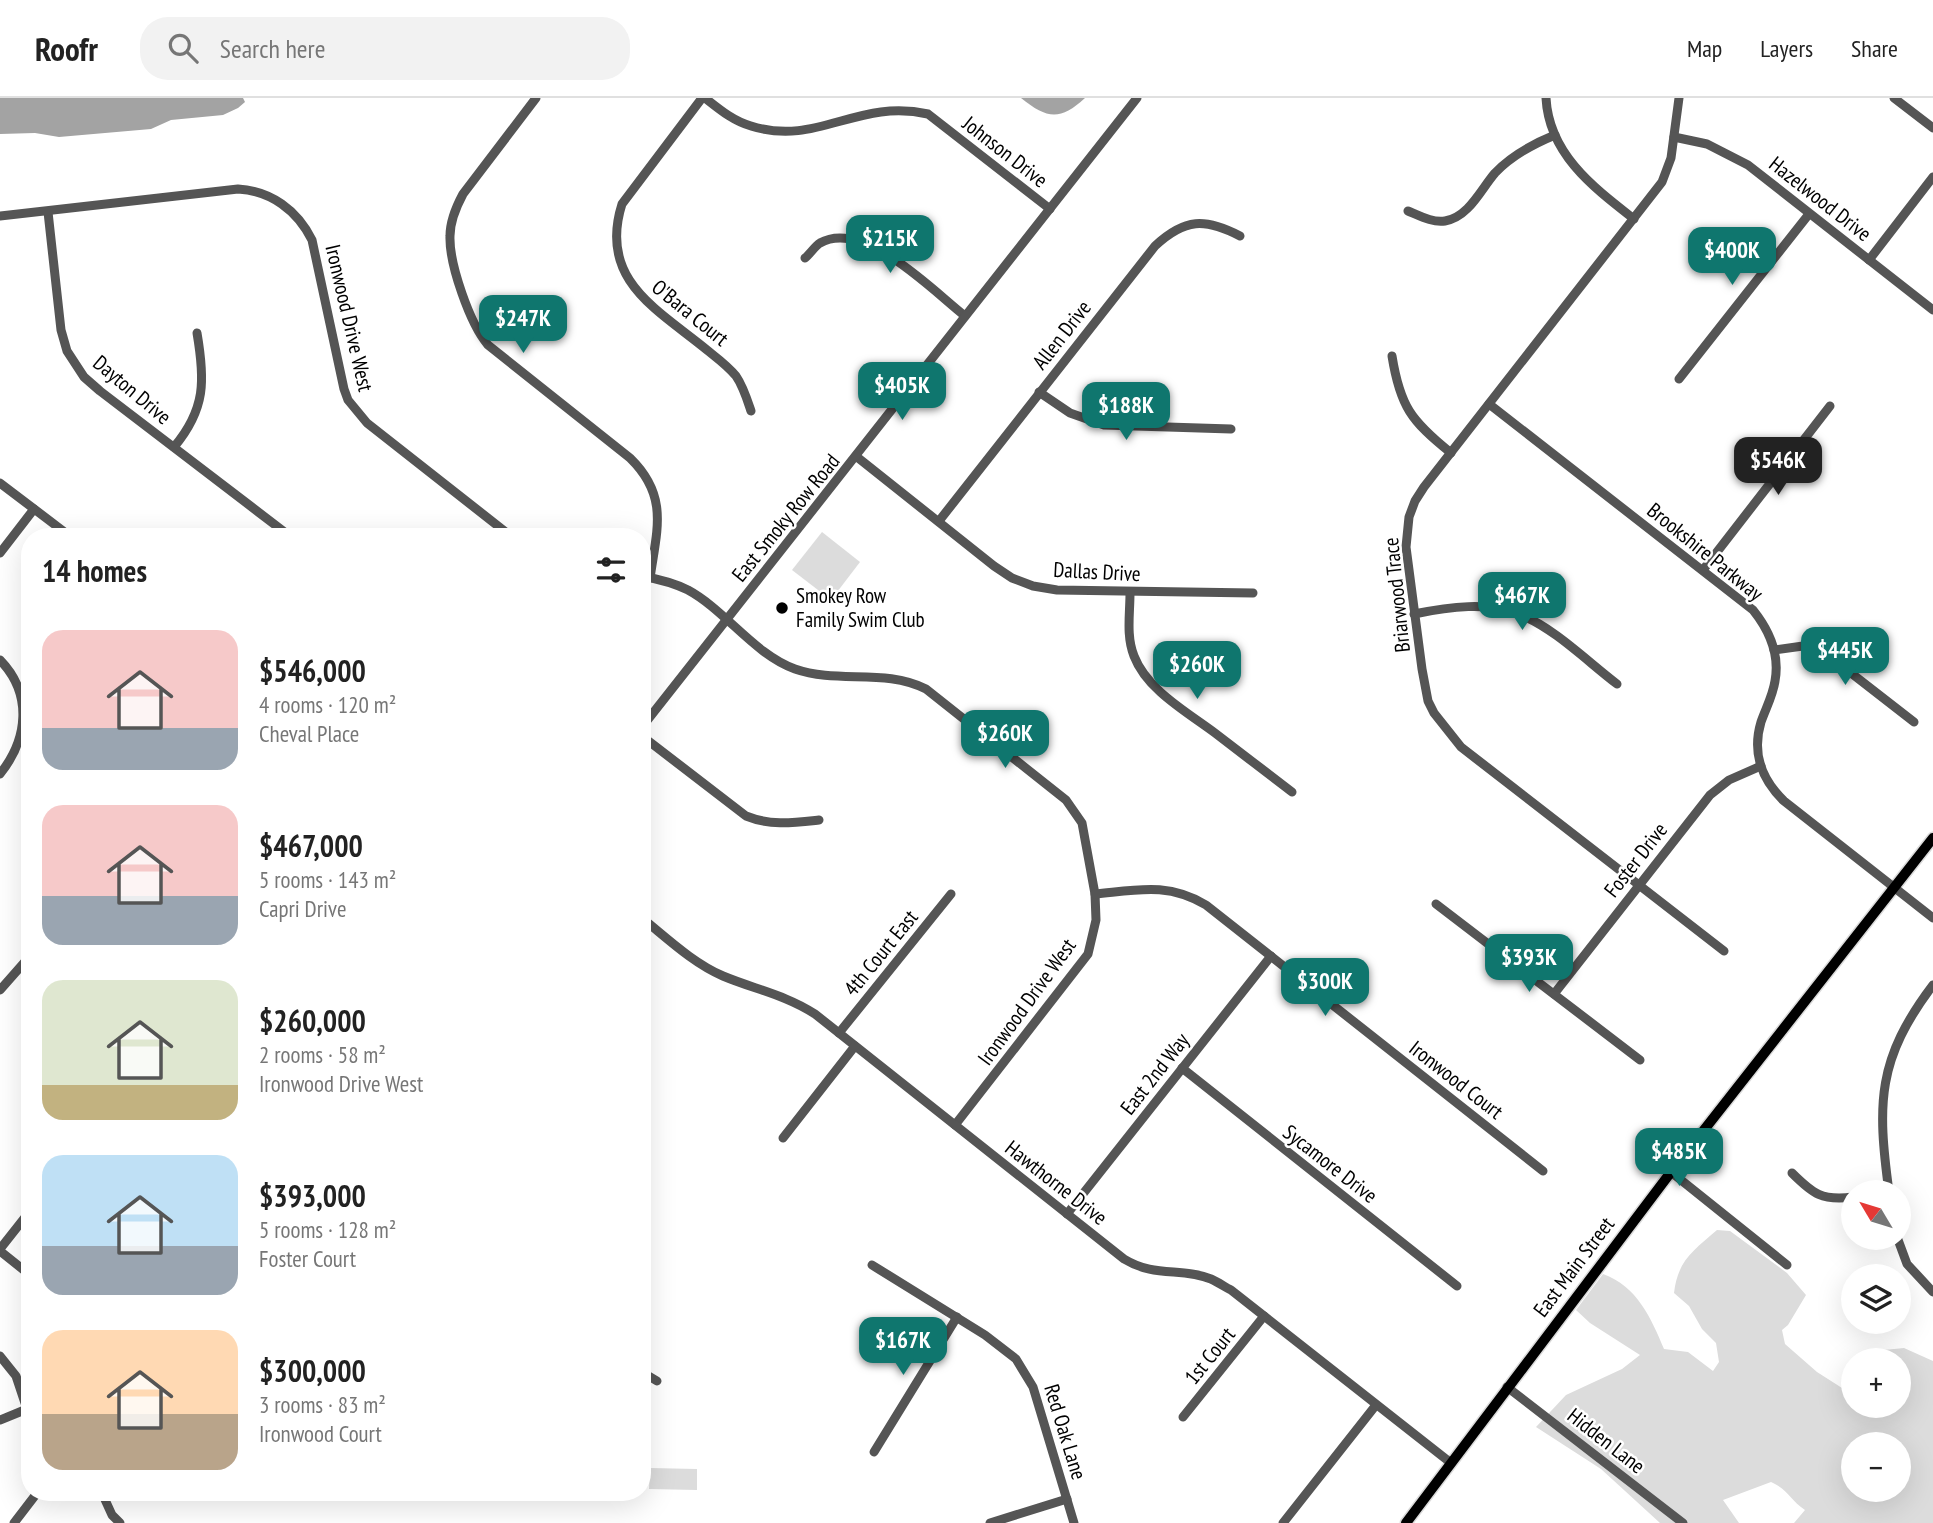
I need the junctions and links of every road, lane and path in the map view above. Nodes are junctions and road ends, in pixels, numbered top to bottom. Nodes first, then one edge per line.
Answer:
1 (536, 98) edge
2 (703, 98) edge
3 (1137, 98) edge
4 (1546, 98) edge
5 (1679, 98) edge
6 (1894, 98) edge
7 (1933, 128) edge
8 (1555, 135) junction
9 (1674, 136) junction
10 (1933, 177) edge
11 (1050, 209) junction
12 (1408, 211) dead end
13 (48, 212) junction
14 (1809, 214) junction
15 (0, 216) edge
16 (1634, 219) junction
17 (1240, 236) dead end
18 (805, 258) dead end
19 (1870, 260) junction
20 (1933, 310) edge
21 (965, 316) junction
22 (197, 333) dead end
23 (1392, 356) dead end
24 (1679, 379) dead end
25 (1039, 392) junction
26 (1489, 404) junction
27 (1830, 406) dead end
28 (751, 411) dead end
29 (1231, 429) dead end
30 (174, 447) junction
31 (1451, 453) junction
32 (857, 457) junction
33 (0, 483) edge
34 (34, 509) junction
35 (939, 521) junction
36 (59, 528) edge
37 (279, 528) edge
38 (500, 528) edge
39 (651, 550) edge
40 (0, 553) edge
41 (1703, 570) junction
42 (651, 579) edge
43 (1130, 593) junction
44 (1253, 593) dead end
45 (1415, 614) junction
46 (727, 620) junction
47 (1774, 650) junction
48 (0, 660) edge
49 (1617, 684) dead end
50 (21, 714) edge
51 (651, 716) edge
52 (1914, 722) dead end
53 (21, 734) edge
54 (651, 743) edge
55 (1761, 766) junction
56 (0, 774) edge
57 (1292, 792) dead end
58 (819, 820) dead end
59 (1933, 838) edge
60 (1639, 886) junction
61 (1894, 887) junction
62 (951, 894) dead end
63 (1095, 894) junction
64 (1436, 904) dead end
65 (1933, 918) edge
66 (651, 925) edge
67 (1724, 951) dead end
68 (1271, 956) junction
69 (21, 966) edge
70 (1933, 985) edge
71 (0, 989) edge
72 (1554, 994) junction
73 (839, 1033) junction
74 (855, 1046) junction
75 (1640, 1060) dead end
76 (1182, 1068) junction
77 (955, 1125) junction
78 (783, 1138) dead end
79 (1543, 1171) dead end
80 (1671, 1172) junction
81 (1792, 1173) dead end
82 (1888, 1180) edge
83 (1841, 1199) edge
84 (1067, 1213) junction
85 (21, 1223) edge
86 (0, 1250) edge
87 (1902, 1250) edge
88 (872, 1265) dead end
89 (1787, 1265) dead end
90 (21, 1268) edge
91 (1457, 1286) dead end
92 (1933, 1292) edge
93 (1264, 1316) junction
94 (957, 1317) junction
95 (0, 1356) edge
96 (651, 1377) edge
97 (657, 1381) dead end
98 (1507, 1387) junction
99 (21, 1392) edge
100 (1376, 1405) junction
101 (21, 1416) edge
102 (1183, 1417) dead end
103 (0, 1420) edge
104 (874, 1452) dead end
105 (1451, 1463) junction
106 (1067, 1499) junction
107 (31, 1501) edge
108 (106, 1501) edge
109 (14, 1523) edge
110 (120, 1523) edge
111 (990, 1523) edge
112 (1074, 1523) edge
113 (1283, 1523) edge
114 (1406, 1523) edge
115 (1683, 1523) edge

1 - 39 street
2 - 11 street, Johnson Drive
2 - 28 street, O'Bara Court
3 - 11 street, East Smoky Row Road
4 - 8 street
5 - 9 street, Briarwood Trace
6 - 7 street
8 - 12 street
8 - 16 street
9 - 14 street, Hazelwood Drive
9 - 16 street, Briarwood Trace
10 - 19 street
11 - 21 street, East Smoky Row Road
13 - 15 street, Ironwood Drive West
13 - 30 street, Dayton Drive
13 - 38 street, Ironwood Drive West
14 - 19 street, Hazelwood Drive
14 - 24 street
16 - 26 street, Briarwood Trace
17 - 25 street, Allen Drive
18 - 21 street
19 - 20 street, Hazelwood Drive
21 - 32 street, East Smoky Row Road
22 - 30 street
23 - 31 street
25 - 29 street
25 - 35 street, Allen Drive
26 - 31 street, Briarwood Trace
26 - 41 street, Brookshire Parkway
27 - 41 street
30 - 37 street, Dayton Drive
31 - 45 street, Briarwood Trace
32 - 35 street, Dallas Drive
32 - 46 street, East Smoky Row Road
33 - 34 street
34 - 36 street
34 - 40 street
35 - 43 street, Dallas Drive
41 - 47 street, Brookshire Parkway
42 - 46 street, Ironwood Drive West
43 - 44 street, Dallas Drive
43 - 57 street
45 - 49 street
45 - 60 street, Briarwood Trace
46 - 51 street, East Smoky Row Road
46 - 63 street, Ironwood Drive West
47 - 52 street
47 - 55 street, Brookshire Parkway
48 - 50 street
53 - 56 street
54 - 58 street
55 - 60 street, Foster Drive
55 - 61 street, Brookshire Parkway
59 - 61 main road, East Main Street
60 - 67 street, Briarwood Trace
60 - 72 street, Foster Drive
61 - 65 street, Brookshire Parkway
61 - 80 main road, East Main Street
62 - 73 street, 4th Court East
63 - 68 street, Ironwood Court
63 - 77 street, Ironwood Drive West
64 - 72 street
66 - 73 street, Hawthorne Drive
68 - 76 street, East 2nd Way
68 - 79 street, Ironwood Court
69 - 71 street
70 - 82 street
72 - 75 street
73 - 74 street, Hawthorne Drive
74 - 77 street, Hawthorne Drive
74 - 78 street
76 - 84 street, East 2nd Way
76 - 91 street, Sycamore Drive
77 - 84 street, Hawthorne Drive
80 - 89 street
80 - 98 main road, East Main Street
81 - 83 street
84 - 93 street, Hawthorne Drive
85 - 86 street
86 - 90 street
87 - 92 street
88 - 94 street, Red Oak Lane
93 - 100 street, Hawthorne Drive
93 - 102 street, 1st Court
94 - 104 street
94 - 106 street, Red Oak Lane
95 - 99 street
96 - 97 street
98 - 105 main road, East Main Street
98 - 115 street, Hidden Lane
100 - 105 street, Hawthorne Drive
100 - 113 street
101 - 103 street
105 - 114 main road, East Main Street
106 - 111 street
106 - 112 street, Red Oak Lane
107 - 109 street
108 - 110 street

